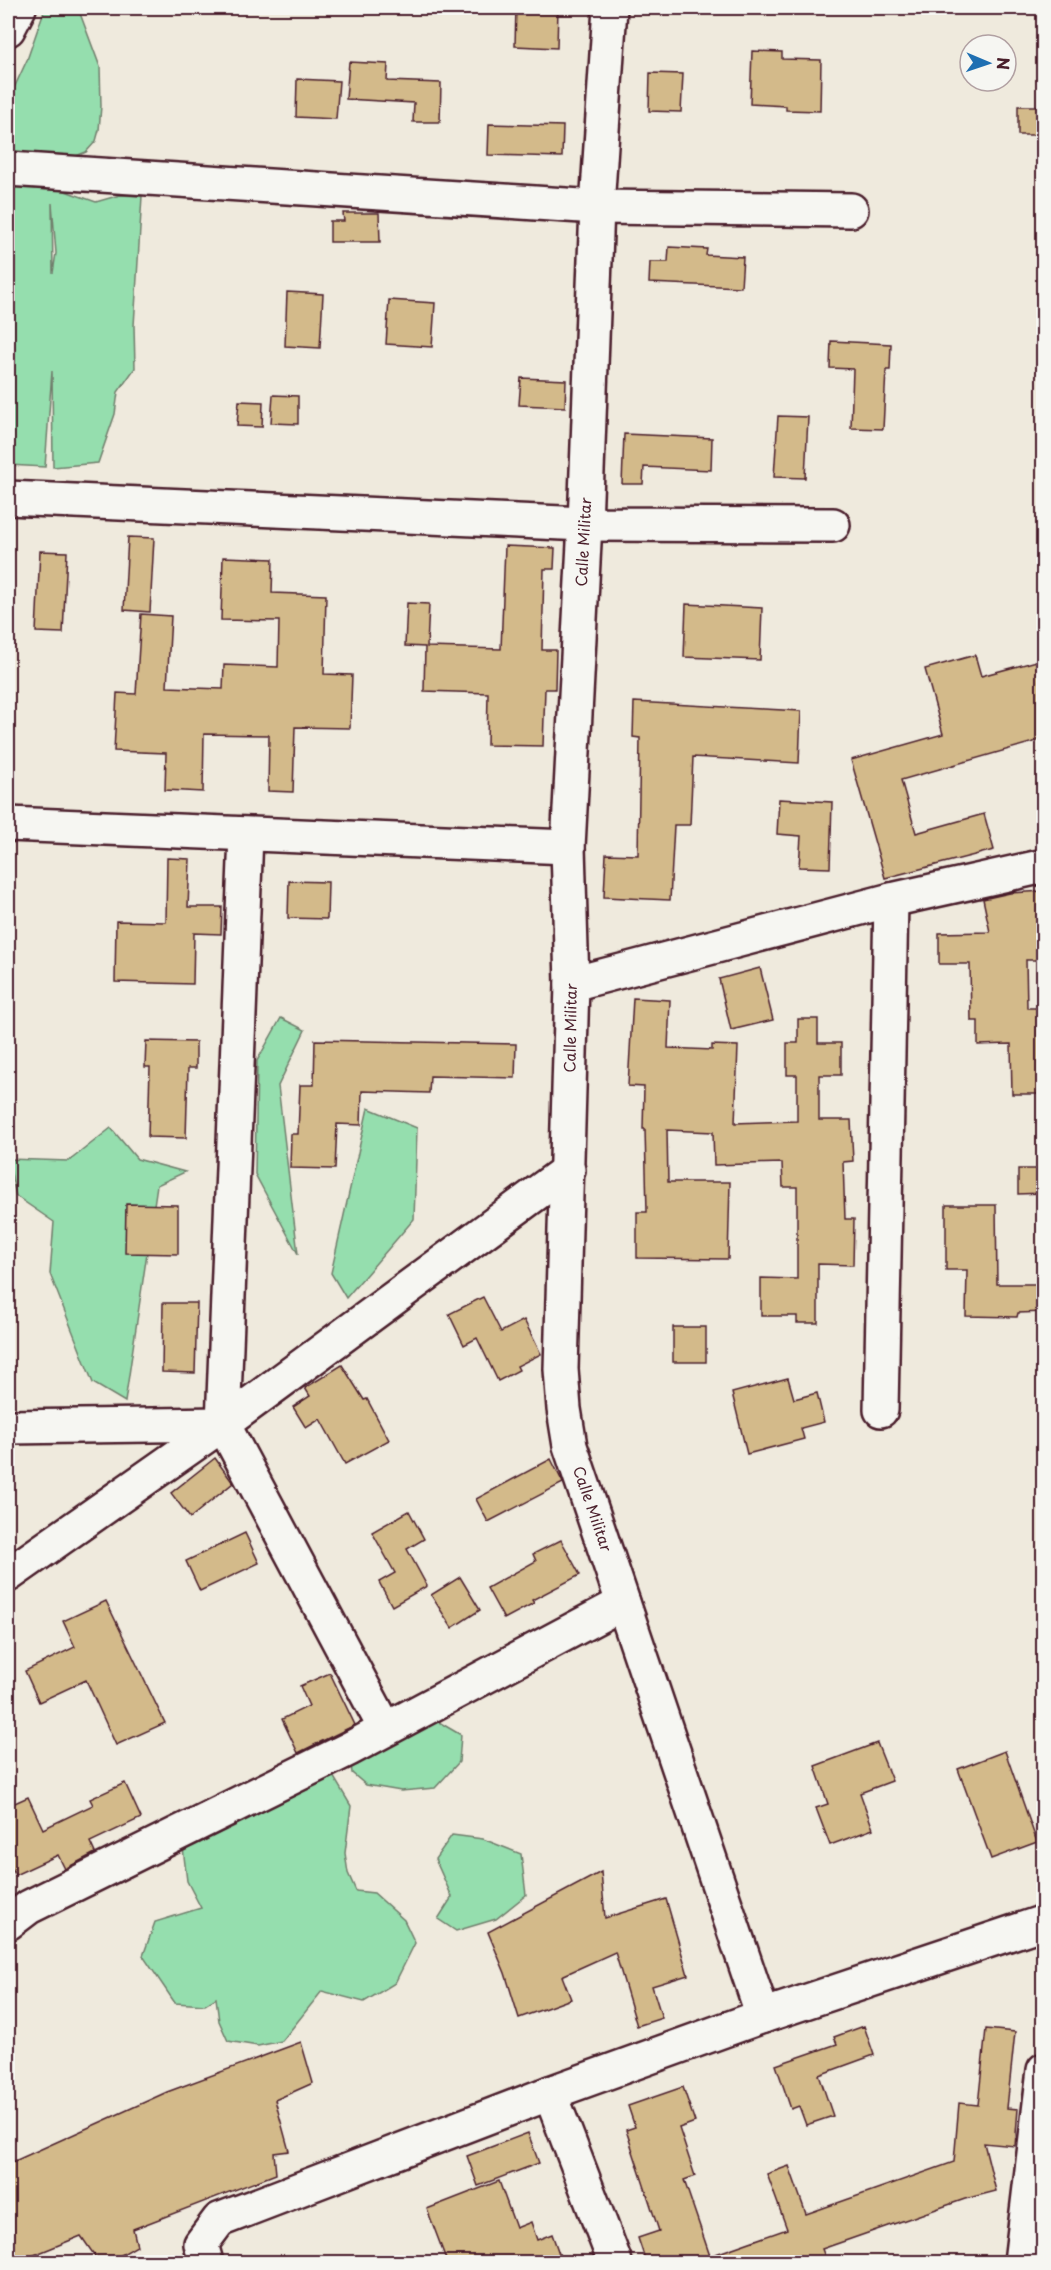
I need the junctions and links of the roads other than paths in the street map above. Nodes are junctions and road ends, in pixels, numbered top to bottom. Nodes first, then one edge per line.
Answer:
1 (19, 8) edge
2 (610, 8) edge
3 (8, 29) edge
4 (8, 169) edge
5 (597, 207) junction
6 (851, 210) dead end
7 (8, 498) edge
8 (585, 524) junction
9 (833, 525) dead end
10 (8, 824) edge
11 (246, 835) junction
12 (568, 847) junction
13 (1044, 866) edge
14 (891, 900) junction
15 (572, 984) junction
16 (568, 1170) junction
17 (881, 1410) dead end
18 (223, 1424) junction
19 (8, 1427) edge
20 (8, 1575) edge
21 (623, 1602) junction
22 (385, 1728) junction
23 (1044, 1922) edge
24 (8, 1923) edge
25 (763, 2016) junction
26 (1044, 2070) edge
27 (550, 2093) junction
28 (1039, 2144) edge
29 (206, 2262) edge
30 (615, 2262) edge
31 (1021, 2262) edge

1 - 3 street
2 - 5 street, Calle Militar
4 - 5 street
5 - 6 street
5 - 8 street, Calle Militar
7 - 8 street
8 - 9 street
8 - 12 street, Calle Militar
10 - 11 street
11 - 12 street
11 - 18 street
12 - 15 street, Calle Militar
13 - 14 street
14 - 15 street
14 - 17 street
15 - 16 street, Calle Militar
16 - 18 street
16 - 21 street, Calle Militar
18 - 19 street
18 - 20 street
18 - 22 street
21 - 22 street
21 - 25 street, Calle Militar
22 - 24 street
23 - 25 street
25 - 27 street
26 - 28 street
27 - 29 street
27 - 30 street
28 - 31 street

